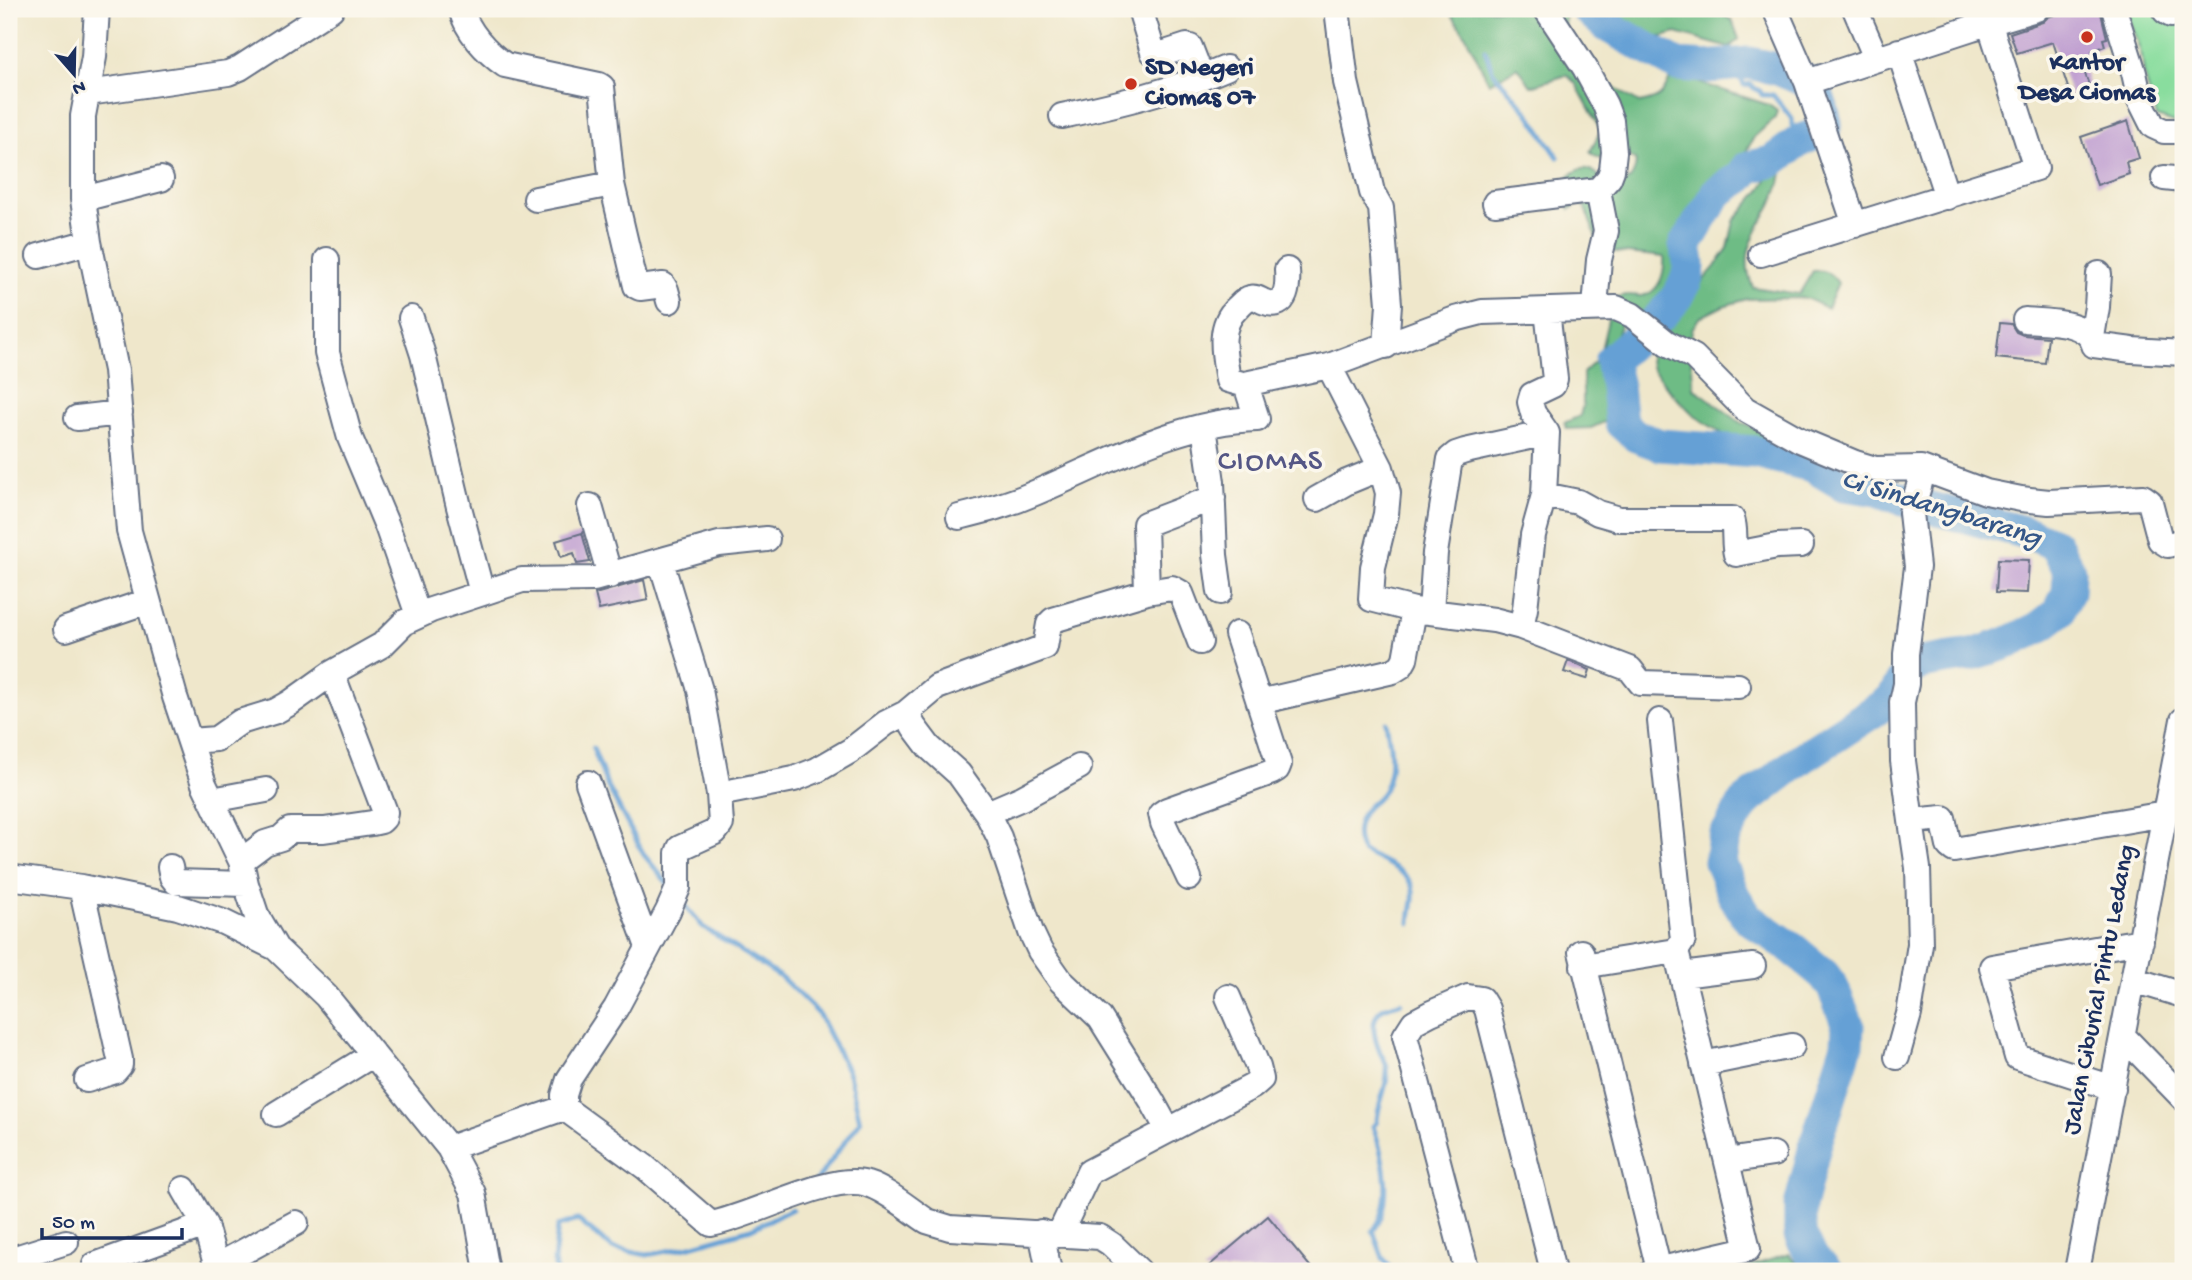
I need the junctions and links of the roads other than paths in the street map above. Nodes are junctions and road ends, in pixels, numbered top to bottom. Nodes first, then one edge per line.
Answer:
1 (97, 9) edge
2 (331, 9) edge
3 (461, 9) edge
4 (1140, 9) edge
5 (1337, 9) edge
6 (1546, 9) edge
7 (1775, 9) edge
8 (1855, 9) edge
9 (2036, 9) edge
10 (2114, 9) edge
11 (2164, 9) edge
12 (2183, 11) edge
13 (1974, 19) edge
14 (1888, 55) junction
15 (1226, 68) dead end
16 (1202, 78) junction
17 (1807, 82) junction
18 (88, 93) junction
19 (1062, 116) dead end
20 (2183, 131) edge
21 (162, 178) dead end
22 (612, 184) junction
23 (1598, 190) junction
24 (1947, 197) junction
25 (83, 199) junction
26 (536, 199) dead end
27 (1495, 202) dead end
28 (1855, 225) junction
29 (89, 242) junction
30 (1761, 254) dead end
31 (39, 256) dead end
32 (327, 260) dead end
33 (1287, 270) dead end
34 (2099, 274) dead end
35 (669, 301) dead end
36 (1595, 307) junction
37 (1547, 311) junction
38 (411, 318) dead end
39 (2025, 320) dead end
40 (2092, 337) junction
41 (1386, 346) junction
42 (2183, 353) edge
43 (1329, 366) junction
44 (1245, 384) junction
45 (120, 413) junction
46 (77, 418) dead end
47 (1204, 427) junction
48 (1547, 433) junction
49 (1381, 468) junction
50 (1924, 469) junction
51 (1544, 495) junction
52 (1213, 498) junction
53 (1317, 499) dead end
54 (590, 506) dead end
55 (959, 517) dead end
56 (767, 539) dead end
57 (2183, 541) edge
58 (1801, 545) dead end
59 (661, 562) junction
60 (610, 576) junction
61 (1147, 592) junction
62 (1220, 592) dead end
63 (482, 593) junction
64 (148, 601) junction
65 (1422, 611) junction
66 (418, 615) junction
67 (1521, 627) junction
68 (66, 629) dead end
69 (1237, 634) dead end
70 (1200, 642) dead end
71 (332, 673) junction
72 (1738, 686) dead end
73 (1259, 702) junction
74 (906, 713) junction
75 (2183, 720) edge
76 (1660, 721) dead end
77 (190, 741) junction
78 (1079, 767) dead end
79 (588, 783) dead end
80 (266, 790) dead end
81 (719, 794) junction
82 (212, 800) junction
83 (987, 813) junction
84 (2165, 814) junction
85 (1911, 821) junction
86 (170, 867) dead end
87 (243, 873) junction
88 (9, 877) edge
89 (1189, 878) dead end
90 (81, 887) junction
91 (2141, 941) junction
92 (648, 947) junction
93 (276, 948) junction
94 (1679, 963) junction
95 (1753, 966) dead end
96 (2134, 980) junction
97 (2183, 995) edge
98 (1228, 997) dead end
99 (2123, 1036) junction
100 (1792, 1046) dead end
101 (372, 1055) junction
102 (1897, 1057) dead end
103 (1703, 1064) junction
104 (87, 1080) dead end
105 (2113, 1087) junction
106 (2183, 1098) edge
107 (564, 1108) junction
108 (276, 1114) dead end
109 (1168, 1130) junction
110 (449, 1149) junction
111 (1773, 1154) dead end
112 (1727, 1161) junction
113 (184, 1189) dead end
114 (296, 1223) dead end
115 (205, 1225) junction
116 (1050, 1232) junction
117 (66, 1242) dead end
118 (9, 1260) edge
119 (95, 1265) dead end
120 (217, 1268) edge
121 (1656, 1270) edge
122 (487, 1271) edge
123 (1049, 1271) edge
124 (1139, 1271) edge
125 (1467, 1271) edge
126 (1553, 1271) edge
127 (2077, 1271) edge

1 - 18 street
2 - 18 street
3 - 22 street
4 - 16 street
5 - 41 street
6 - 23 street
7 - 17 street
8 - 14 street
9 - 13 street
10 - 20 street
11 - 12 street
13 - 14 street
13 - 24 street
14 - 17 street
14 - 24 street
15 - 16 street
16 - 19 street
17 - 28 street
18 - 25 street
21 - 25 street
22 - 26 street
22 - 35 street
23 - 27 street
23 - 36 street
24 - 28 street
25 - 29 street
28 - 30 street
29 - 31 street
29 - 45 street
32 - 66 street
33 - 44 street
34 - 40 street
36 - 37 street
36 - 50 street
37 - 41 street
37 - 48 street
38 - 63 street
39 - 40 street
40 - 42 street
41 - 43 street
43 - 44 street
43 - 49 street
44 - 47 street
45 - 46 street
45 - 64 street
47 - 52 street
47 - 55 street
48 - 51 street
48 - 65 street
49 - 53 street
49 - 65 street
50 - 57 street
50 - 85 street
51 - 58 street
51 - 67 street
52 - 61 street
52 - 62 street
54 - 60 street
56 - 59 street
59 - 60 street
59 - 81 street
60 - 63 street
61 - 70 street
61 - 74 street
63 - 66 street
64 - 68 street
64 - 77 street
65 - 67 street
65 - 73 street
66 - 71 street
67 - 72 street
69 - 73 street
71 - 77 street
71 - 87 street
73 - 89 street
74 - 81 street
74 - 83 street
75 - 84 street, Jalan Ciburial Pintu Ledang
76 - 94 street
77 - 82 street
78 - 83 street
79 - 92 street
80 - 82 street
81 - 92 street
82 - 87 street
83 - 109 street
84 - 85 street
84 - 91 street, Jalan Ciburial Pintu Ledang
85 - 102 street
86 - 87 street
87 - 93 street
88 - 90 street
90 - 93 street
90 - 104 street
91 - 96 street, Jalan Ciburial Pintu Ledang
91 - 105 street
92 - 107 street
93 - 101 street
94 - 95 street
94 - 103 street
94 - 121 street
96 - 97 street
96 - 99 street, Jalan Ciburial Pintu Ledang
98 - 109 street
99 - 105 street, Jalan Ciburial Pintu Ledang
99 - 106 street
100 - 103 street
101 - 108 street
101 - 110 street
103 - 112 street
105 - 127 street, Jalan Ciburial Pintu Ledang
107 - 110 street
107 - 116 street
109 - 116 street
110 - 122 street
111 - 112 street
112 - 121 street
113 - 115 street
114 - 120 street
115 - 119 street
115 - 120 street
116 - 123 street
116 - 124 street
117 - 118 street
125 - 126 street

